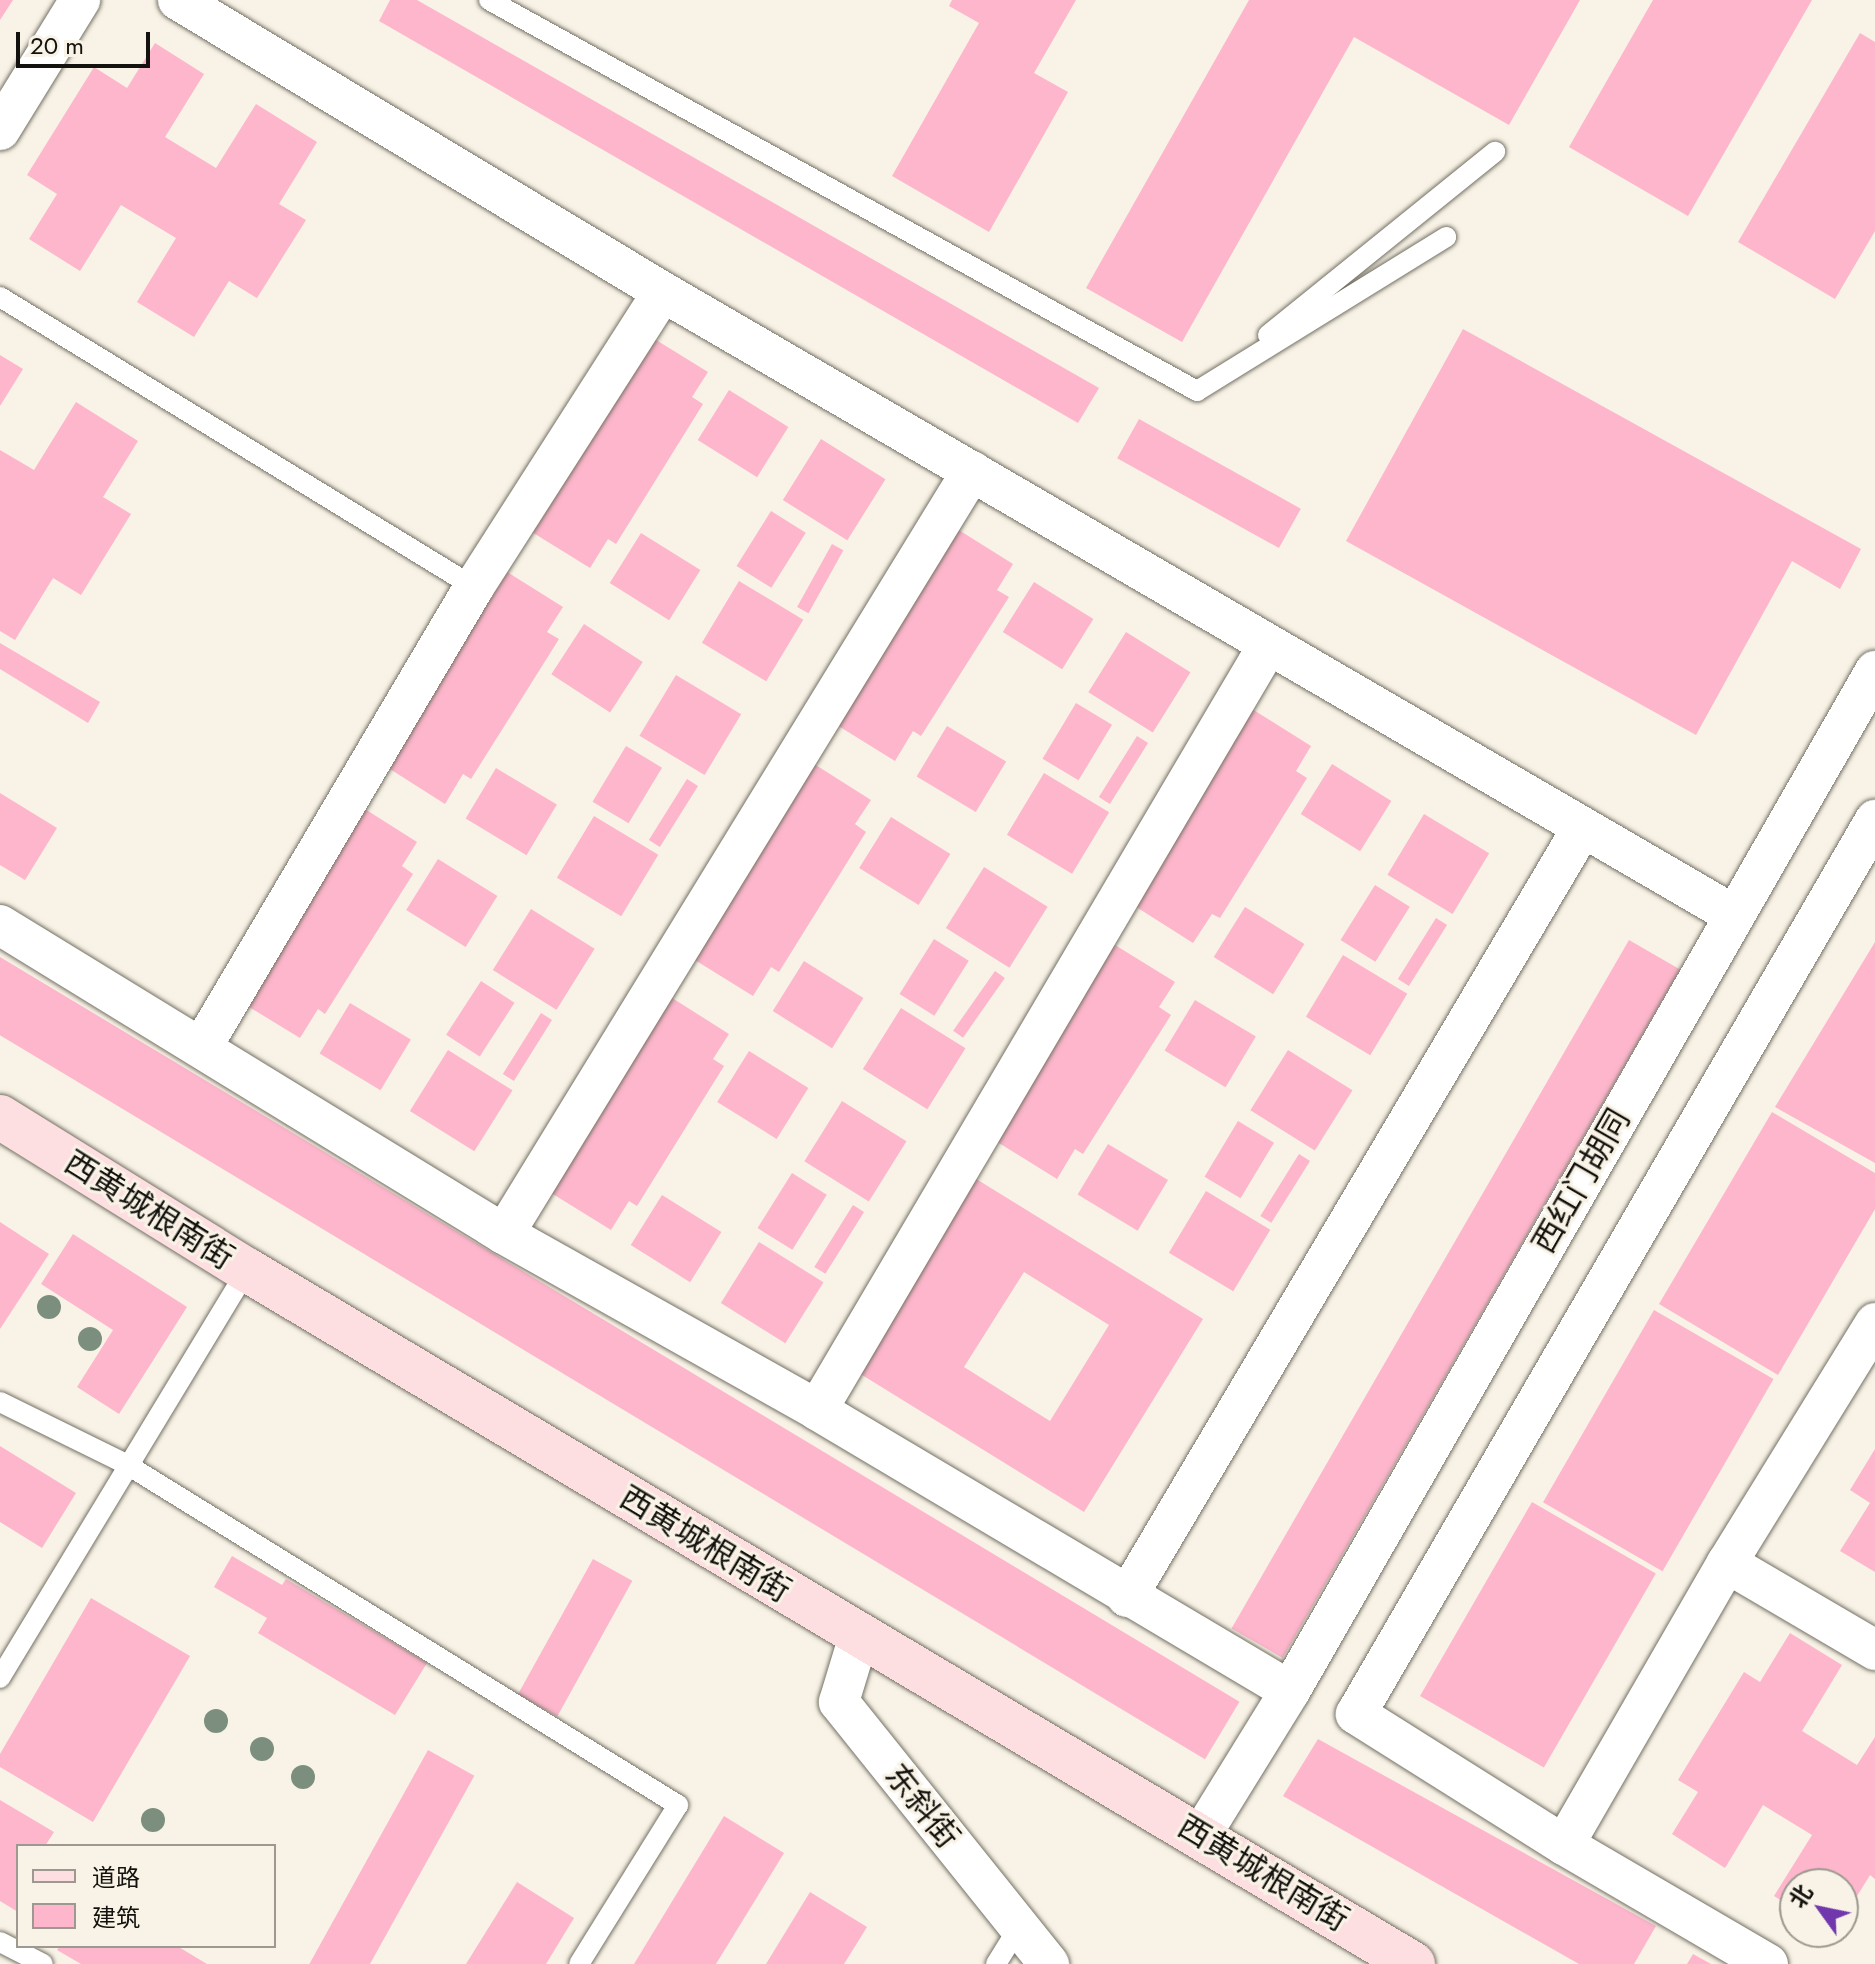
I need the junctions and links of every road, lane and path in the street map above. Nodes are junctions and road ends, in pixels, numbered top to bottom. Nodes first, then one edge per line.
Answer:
1 (80, 0) edge
2 (178, 0) edge
3 (489, 0) edge
4 (0, 130) edge
5 (1495, 152) dead end
6 (1446, 237) dead end
7 (663, 292) junction
8 (0, 297) edge
9 (1197, 391) junction
10 (972, 471) junction
11 (474, 587) junction
12 (1267, 647) junction
13 (1875, 671) edge
14 (1875, 820) edge
15 (1581, 830) junction
16 (1734, 915) junction
17 (0, 925) edge
18 (203, 1045) junction
19 (0, 1117) edge
20 (504, 1234) junction
21 (247, 1270) junction
22 (1875, 1323) edge
23 (0, 1402) edge
24 (817, 1410) junction
25 (126, 1464) junction
26 (1727, 1563) junction
27 (1127, 1597) junction
28 (859, 1636) junction
29 (1875, 1650) edge
30 (0, 1678) edge
31 (1290, 1691) junction
32 (1201, 1835) junction
33 (1564, 1845) junction
34 (1019, 1927) junction
35 (0, 1942) edge
36 (43, 1964) edge
37 (579, 1964) edge
38 (996, 1964) edge
39 (1049, 1964) edge
40 (1413, 1964) edge
41 (1768, 1964) edge

1 - 4 street
2 - 7 street
3 - 9 lane
5 - 9 lane
6 - 9 lane
7 - 10 street
7 - 11 street
8 - 11 lane
10 - 12 street
10 - 20 street
11 - 18 street
12 - 15 street
12 - 24 street
13 - 16 street, 西红门胡同
14 - 33 street
15 - 16 street
15 - 27 street
16 - 31 street, 西红门胡同
17 - 18 street
18 - 20 street
19 - 21 main road, 西黄城根南街
20 - 24 street
21 - 25 lane
21 - 28 main road, 西黄城根南街
22 - 26 street
23 - 25 lane
24 - 27 street
25 - 30 lane
25 - 37 lane
26 - 29 street
26 - 33 street
27 - 31 street
28 - 32 main road, 西黄城根南街
28 - 34 street, 东斜街
31 - 32 street, 西红门胡同
32 - 40 main road, 西黄城根南街
33 - 41 street
34 - 38 lane
34 - 39 street, 东斜街
35 - 36 lane

